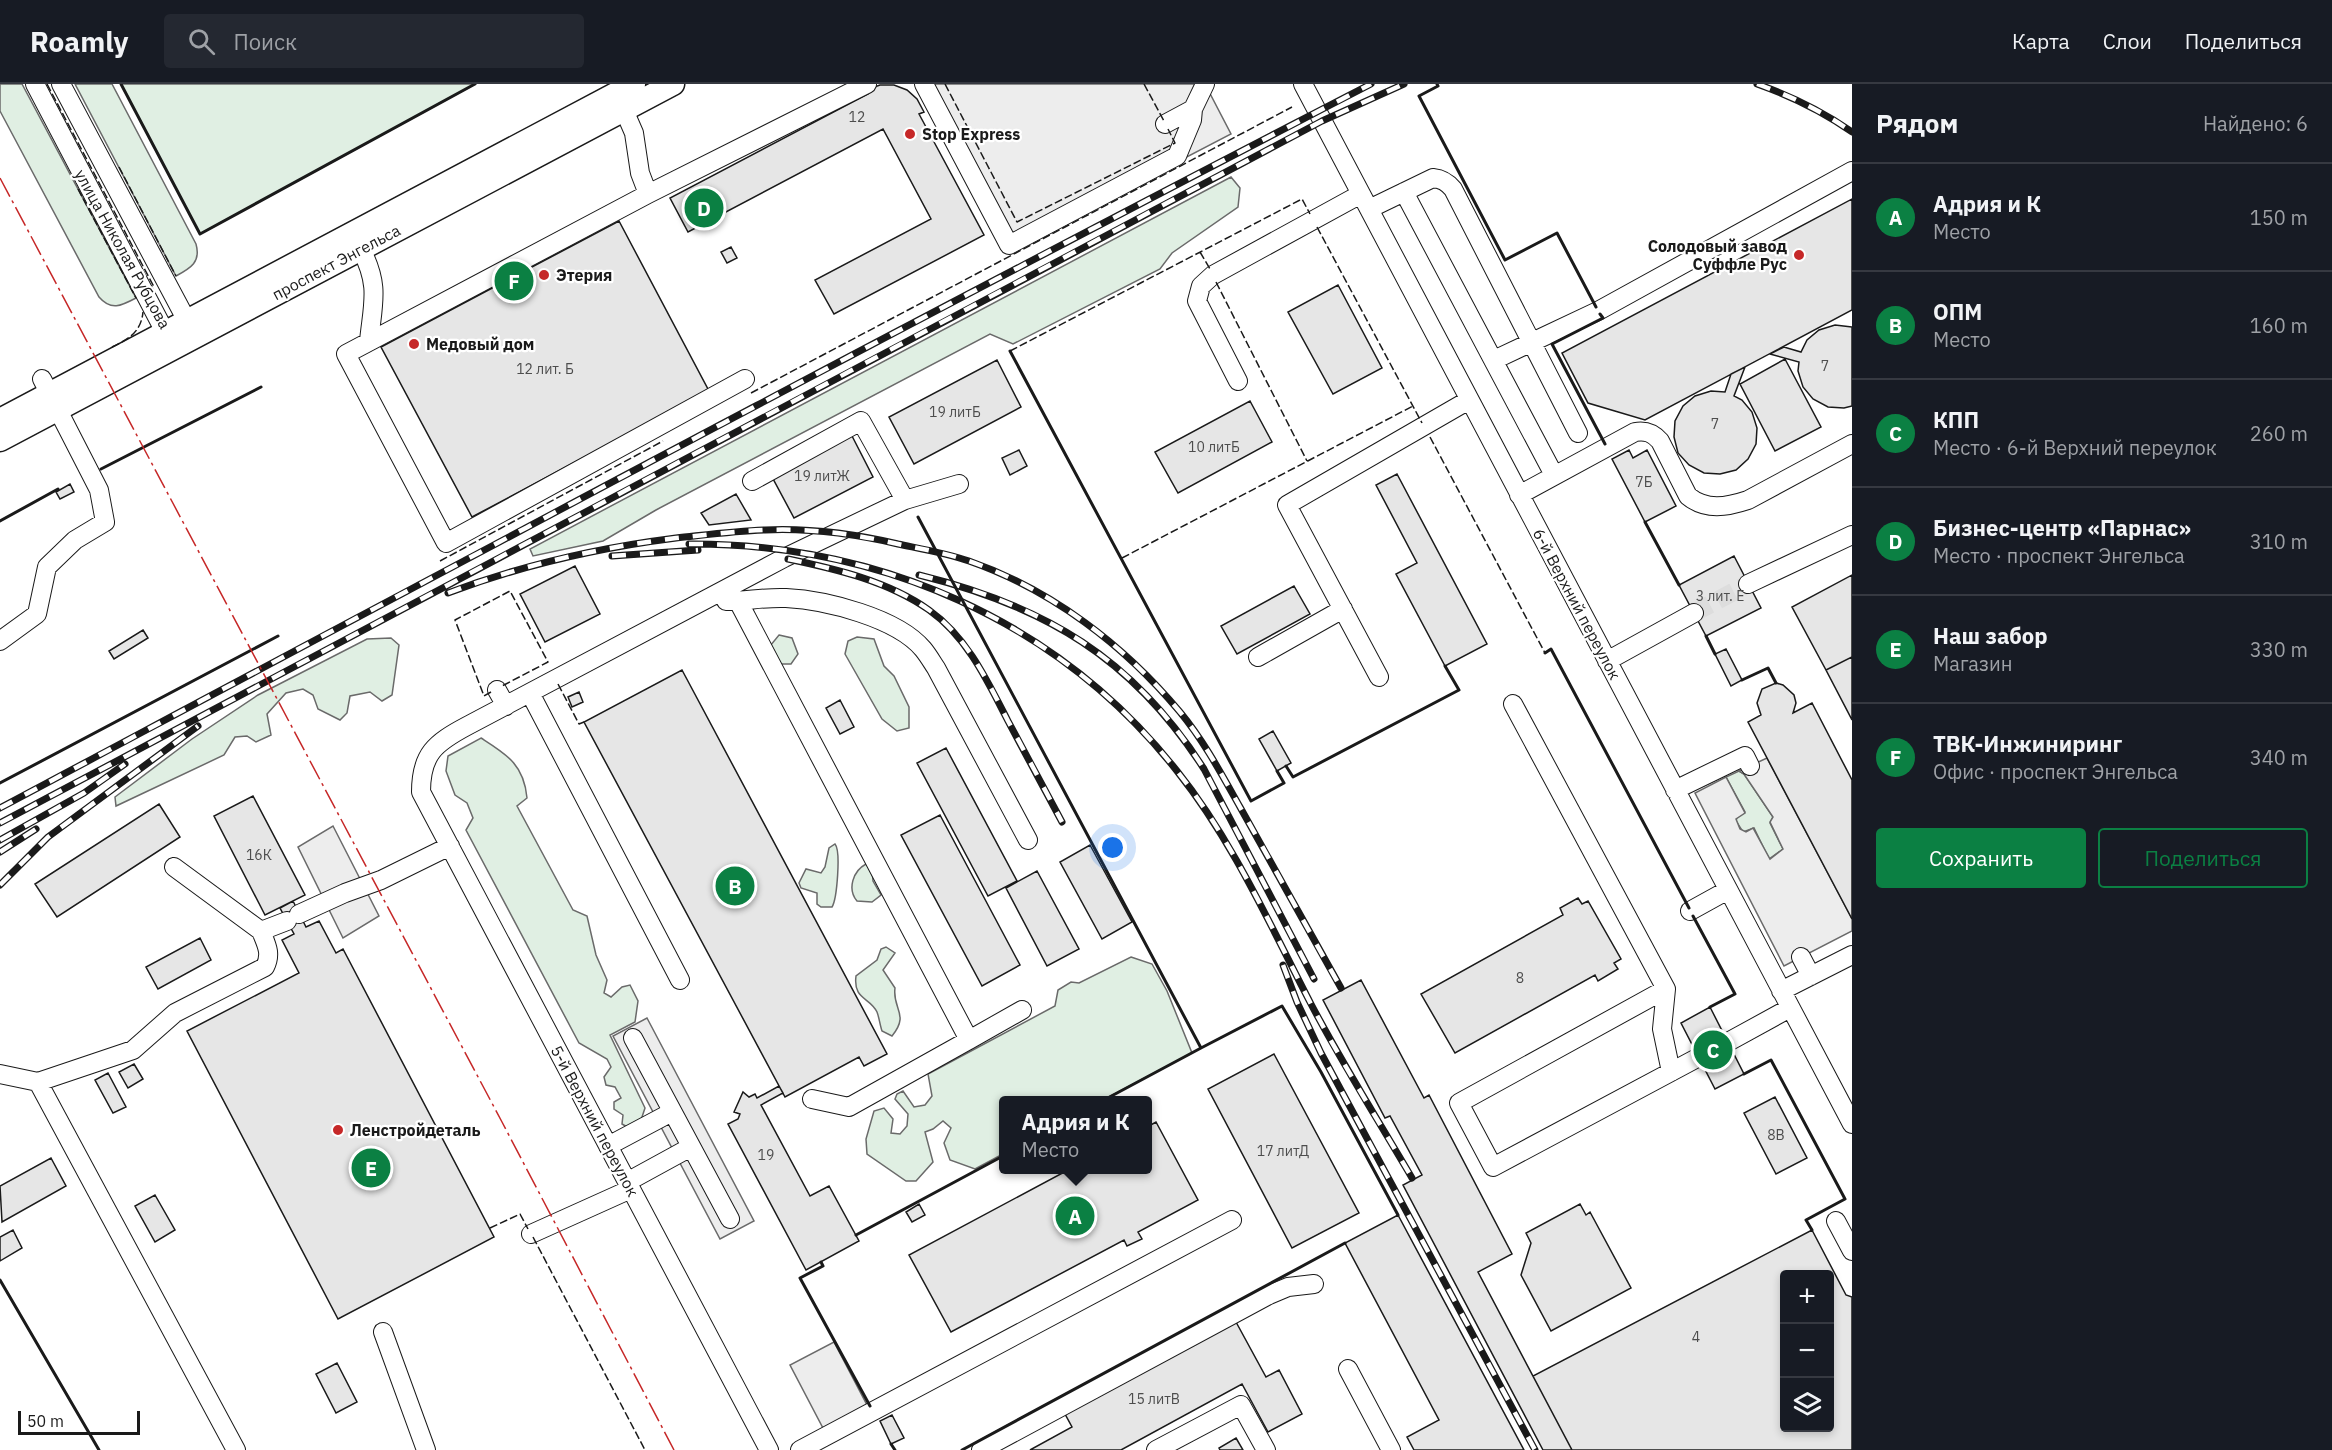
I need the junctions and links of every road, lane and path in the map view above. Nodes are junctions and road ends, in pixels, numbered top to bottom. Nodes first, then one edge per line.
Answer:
1 (35, 84) edge
2 (61, 84) edge
3 (634, 84) edge
4 (673, 84) edge
5 (867, 84) edge
6 (924, 84) edge
7 (1205, 84) edge
8 (1303, 84) edge
9 (1193, 109) junction
10 (624, 110) junction
11 (1166, 124) dead end
12 (1852, 171) edge
13 (1404, 192) junction
14 (648, 194) junction
15 (1365, 202) junction
16 (361, 249) junction
17 (179, 332) junction
18 (369, 341) junction
19 (1532, 342) junction
20 (1494, 360) junction
21 (745, 379) dead end
22 (1238, 381) dead end
23 (50, 394) junction
24 (1469, 400) junction
25 (0, 420) edge
26 (1578, 433) dead end
27 (0, 440) edge
28 (1852, 444) edge
29 (1554, 475) junction
30 (752, 481) dead end
31 (959, 484) dead end
32 (1519, 495) junction
33 (905, 500) junction
34 (1852, 535) edge
35 (1748, 584) tunnel mouth
36 (700, 601) junction
37 (738, 601) junction
38 (1343, 609) junction
39 (1694, 613) tunnel mouth
40 (0, 641) edge
41 (1258, 657) dead end
42 (1607, 661) junction
43 (1379, 677) dead end
44 (497, 690) dead end
45 (530, 693) junction
46 (1512, 704) dead end
47 (506, 706) junction
48 (1750, 766) dead end
49 (1675, 790) junction
50 (1028, 840) dead end
51 (450, 846) junction
52 (174, 867) dead end
53 (1728, 890) junction
54 (1690, 911) dead end
55 (261, 931) junction
56 (1852, 955) edge
57 (1801, 957) dead end
58 (1811, 976) junction
59 (681, 980) dead end
60 (1666, 989) junction
61 (1781, 991) junction
62 (1790, 1008) junction
63 (1022, 1010) dead end
64 (633, 1038) dead end
65 (969, 1040) junction
66 (1728, 1042) tunnel mouth
67 (1699, 1057) tunnel mouth
68 (1671, 1072) junction
69 (0, 1074) edge
70 (38, 1082) junction
71 (812, 1099) dead end
72 (672, 1112) junction
73 (1852, 1125) edge
74 (608, 1146) junction
75 (691, 1147) junction
76 (629, 1185) junction
77 (730, 1220) dead end
78 (1232, 1220) dead end
79 (1836, 1221) dead end
80 (531, 1233) dead end
81 (1852, 1251) edge
82 (1314, 1284) dead end
83 (383, 1332) dead end
84 (1348, 1369) dead end
85 (762, 1447) edge
86 (236, 1450) edge
87 (426, 1450) edge
88 (800, 1450) edge
89 (981, 1450) edge
90 (1156, 1450) edge
91 (1266, 1450) edge
92 (1391, 1450) edge

1 - 17 street, улица Николая Рубцова
2 - 17 street, улица Николая Рубцова
3 - 17 main road, проспект Энгельса
4 - 10 main road, проспект Энгельса
5 - 14 street
6 - 9 street
7 - 9 street
8 - 15 street, 6-й Верхний переулок
9 - 11 street
10 - 14 street
10 - 16 main road, проспект Энгельса
12 - 19 street
13 - 15 street
13 - 19 street
13 - 20 street
14 - 18 street
15 - 22 street
15 - 24 street, 6-й Верхний переулок
16 - 17 main road, проспект Энгельса
16 - 18 street
17 - 23 main road, проспект Энгельса
18 - 21 street
19 - 20 street
19 - 26 street
20 - 29 street
23 - 25 main road, проспект Энгельса
23 - 27 main road, проспект Энгельса
23 - 40 street
24 - 32 street, 6-й Верхний переулок
24 - 38 street
28 - 29 street
29 - 32 street
30 - 33 street
31 - 33 street
32 - 42 street, 6-й Верхний переулок
33 - 36 street
34 - 35 street
36 - 37 street
36 - 45 street
37 - 50 street
37 - 65 street
38 - 41 street
38 - 43 street
39 - 42 street
42 - 49 street, 6-й Верхний переулок
44 - 47 street
45 - 47 street
45 - 59 street
46 - 60 street
47 - 51 street, 5-й Верхний переулок
48 - 49 street
49 - 53 street, 6-й Верхний переулок
51 - 55 street
51 - 74 street, 5-й Верхний переулок
52 - 55 street
53 - 54 street
53 - 61 street, 6-й Верхний переулок
55 - 70 street
56 - 58 street
57 - 58 street
58 - 61 street
60 - 68 street
60 - 68 street
61 - 62 street, 6-й Верхний переулок
62 - 66 street
62 - 73 street, 6-й Верхний переулок
63 - 65 street
64 - 72 street
65 - 71 street
67 - 68 street
69 - 70 street
70 - 86 street
72 - 74 street
72 - 75 street
74 - 76 street, 5-й Верхний переулок
75 - 76 street
75 - 77 street
76 - 80 street
76 - 85 street, 5-й Верхний переулок
78 - 88 street
79 - 81 street
82 - 89 street
83 - 87 street
84 - 92 street
90 - 91 street

